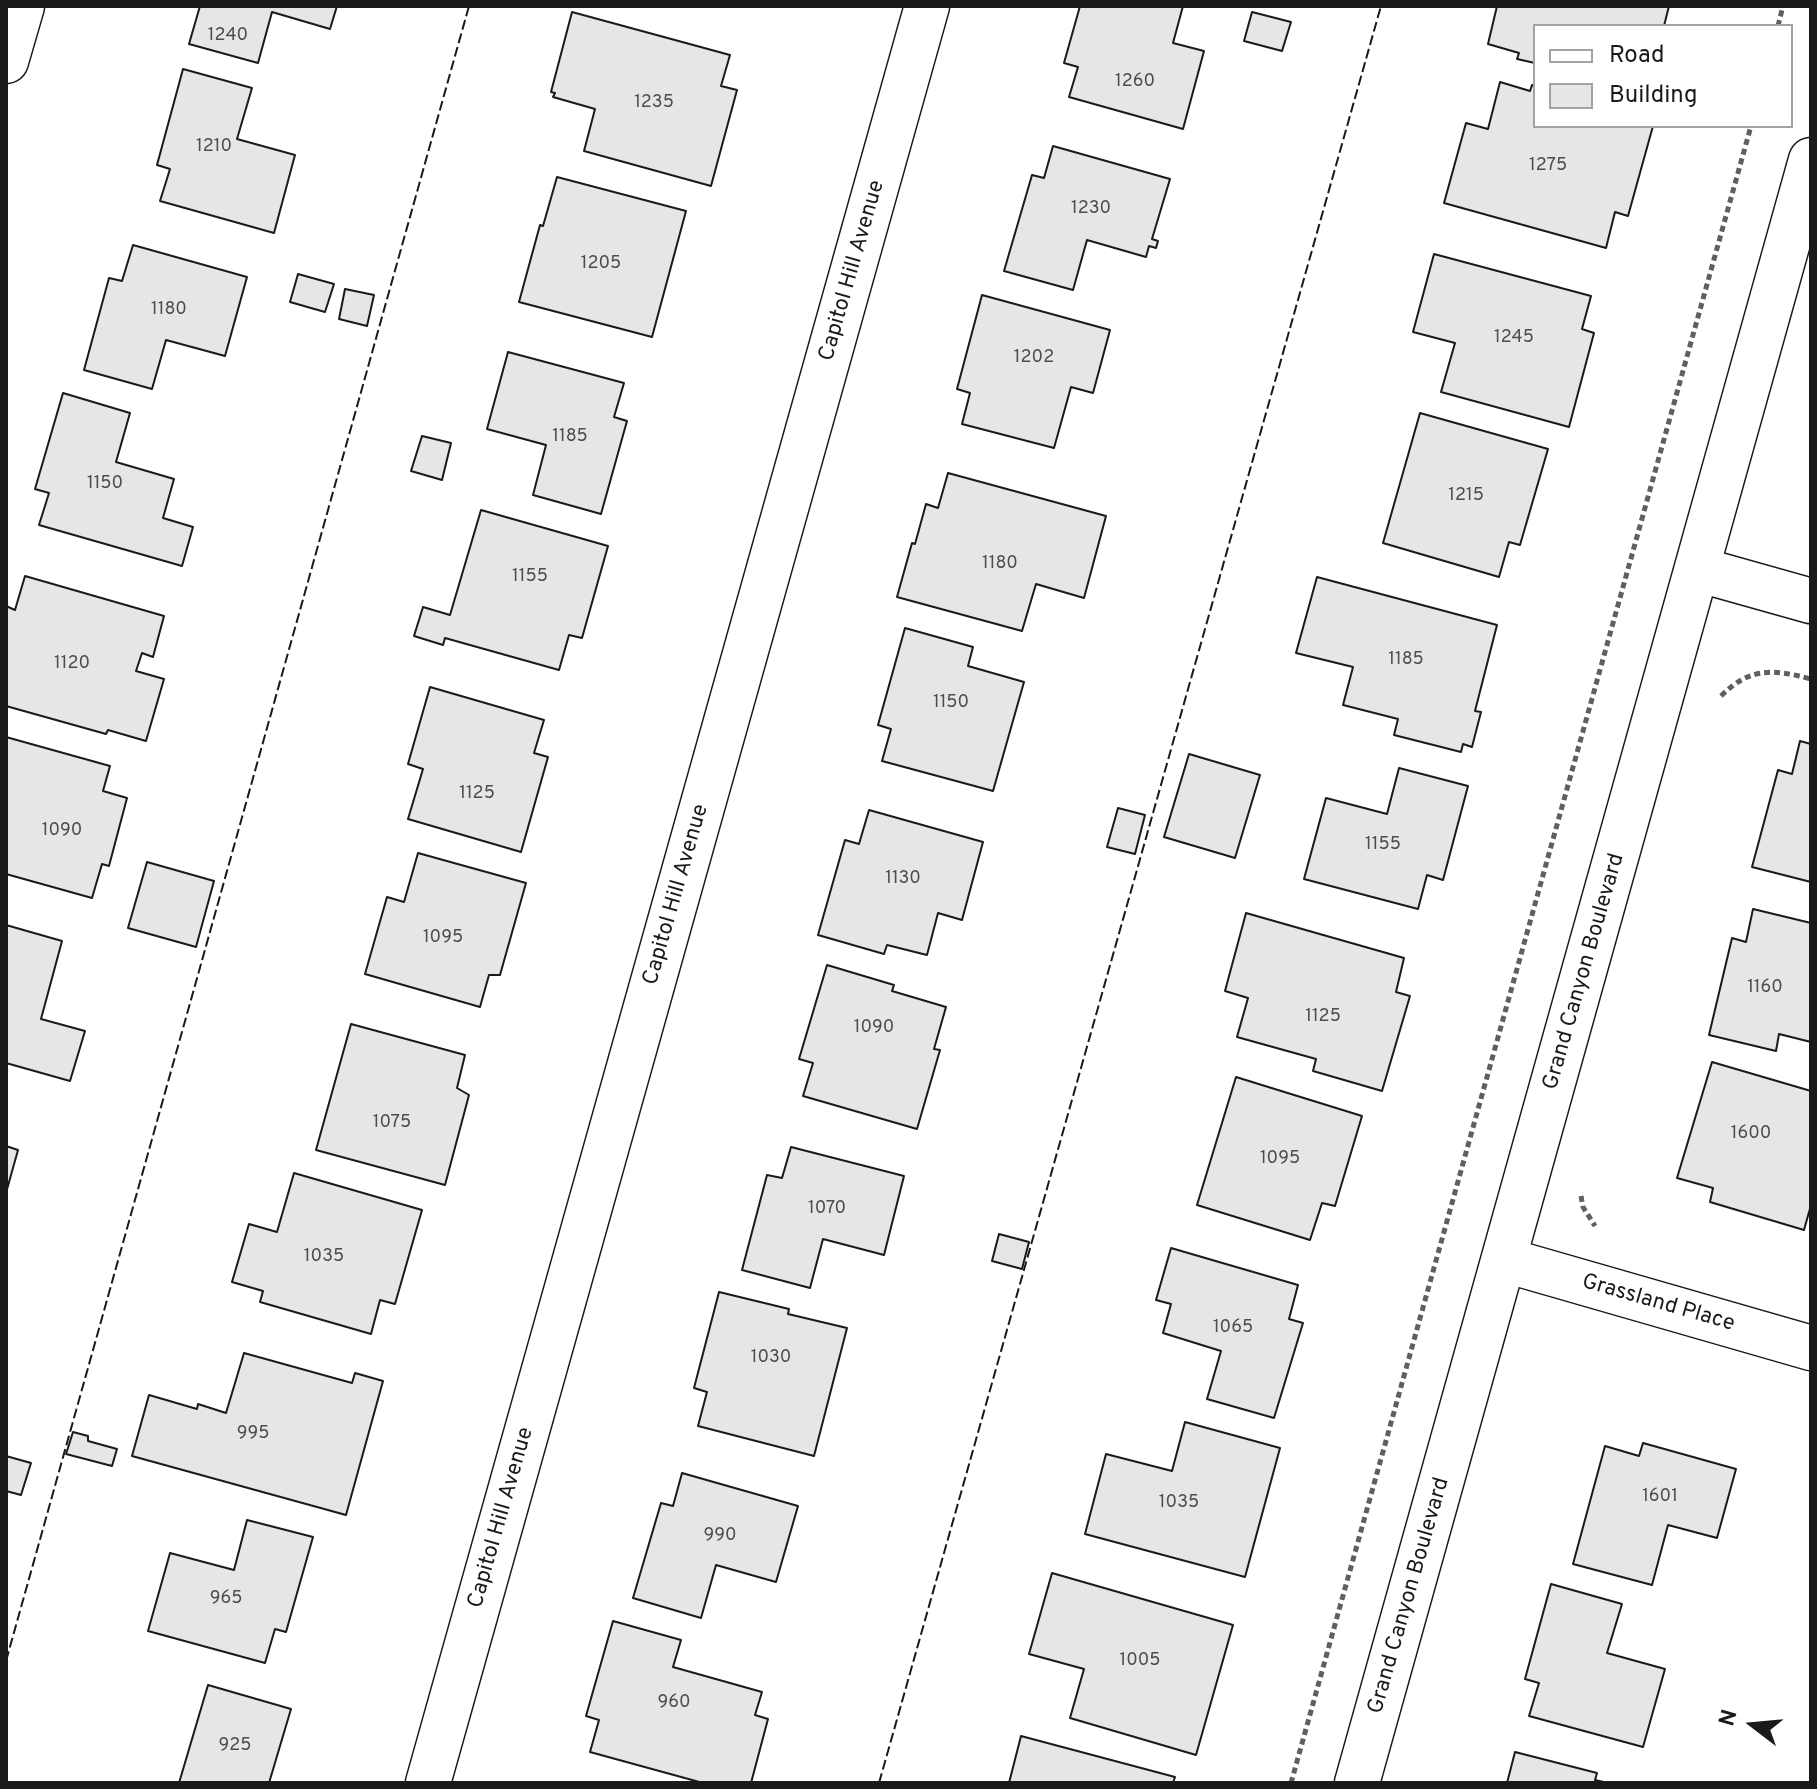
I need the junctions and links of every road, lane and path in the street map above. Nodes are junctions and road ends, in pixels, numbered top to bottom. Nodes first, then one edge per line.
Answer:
1 (22, 6) edge
2 (927, 6) edge
3 (7, 54) edge
4 (1750, 128) edge
5 (1811, 160) edge
6 (1697, 569) junction
7 (1811, 601) edge
8 (1811, 679) edge
9 (1711, 707) dead end
10 (1581, 1193) dead end
11 (1597, 1229) dead end
12 (1505, 1260) junction
13 (1811, 1348) edge
14 (428, 1783) edge
15 (1291, 1783) edge
16 (1357, 1783) edge

1 - 3 street
2 - 14 street, Capitol Hill Avenue
4 - 15 path
5 - 6 street, Grand Canyon Boulevard
6 - 7 street
6 - 12 street, Grand Canyon Boulevard
8 - 9 path
10 - 11 path
12 - 13 street, Grassland Place
12 - 16 street, Grand Canyon Boulevard

